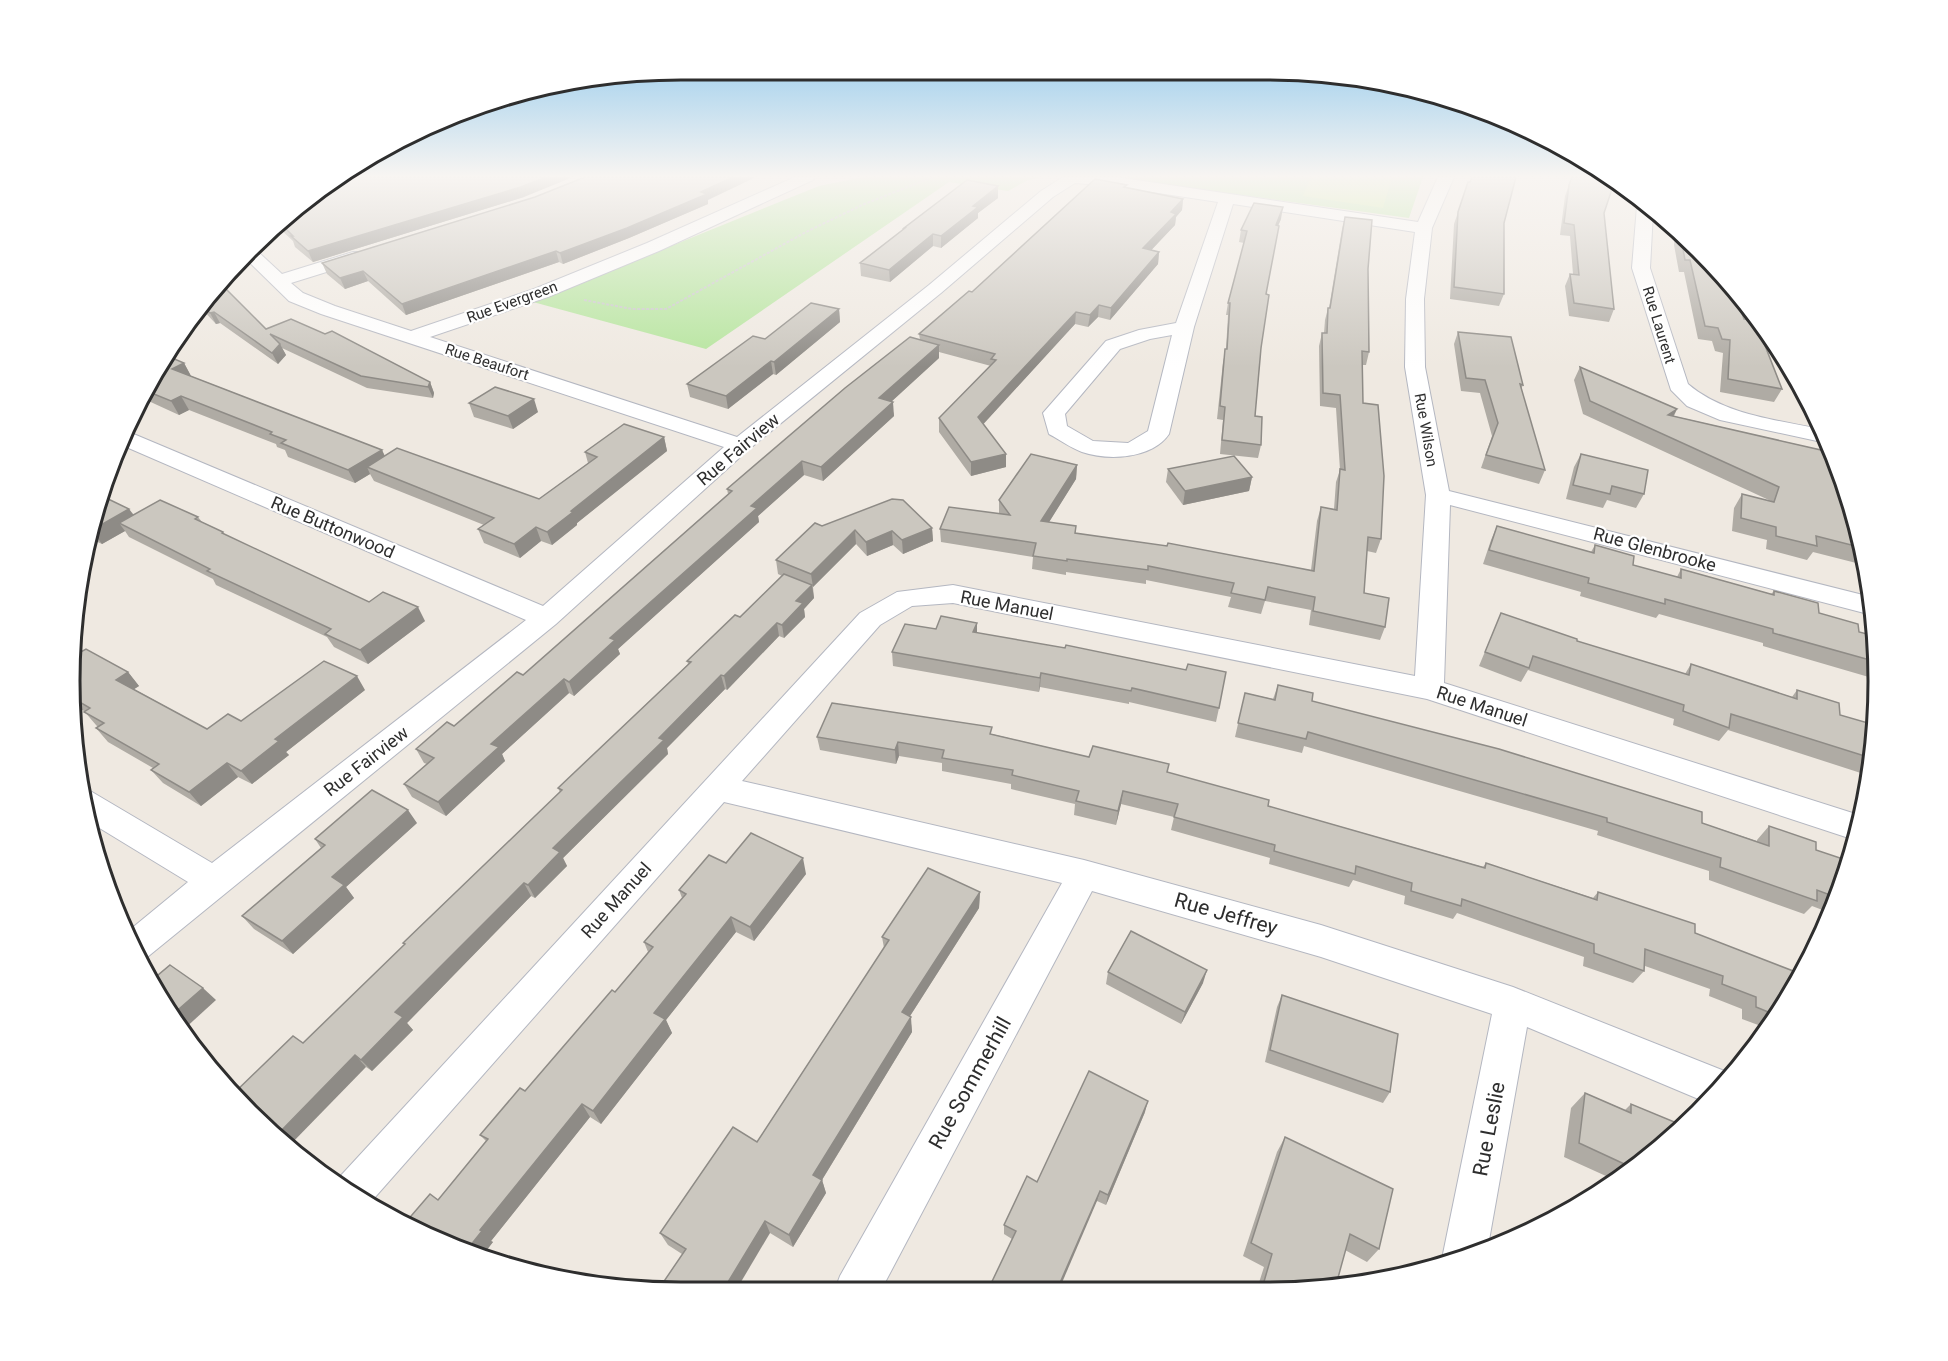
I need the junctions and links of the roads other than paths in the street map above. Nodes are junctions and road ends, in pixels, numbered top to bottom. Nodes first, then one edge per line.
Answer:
1 (667, 241) edge
2 (992, 241) edge
3 (1213, 241) edge
4 (1422, 241) edge
5 (1643, 241) edge
6 (370, 253) edge
7 (254, 258) edge
8 (278, 281) junction
9 (1184, 327) junction
10 (411, 337) junction
11 (1816, 435) edge
12 (130, 440) edge
13 (740, 444) junction
14 (1437, 495) junction
15 (1863, 604) edge
16 (546, 618) junction
17 (1429, 689) junction
18 (718, 788) junction
19 (93, 809) edge
20 (1851, 825) edge
21 (1084, 874) junction
22 (214, 881) junction
23 (140, 943) edge
24 (1512, 1004) junction
25 (1712, 1085) edge
26 (357, 1186) edge
27 (1466, 1248) edge
28 (861, 1282) edge

1 - 10 street, Rue Evergreen
2 - 13 street, Rue Fairview
3 - 9 street
4 - 14 street, Rue Wilson
5 - 11 street, Rue Laurent
6 - 8 street
7 - 8 street, Rue Beaufort
8 - 10 street, Rue Beaufort
9 - 9 street
10 - 13 street, Rue Beaufort
12 - 16 street, Rue Buttonwood
13 - 16 street, Rue Fairview
14 - 15 street, Rue Glenbrooke
14 - 17 street, Rue Wilson
16 - 22 street, Rue Fairview
17 - 18 street, Rue Manuel
17 - 20 street, Rue Manuel
18 - 21 street, Rue Jeffrey
18 - 26 street, Rue Manuel
19 - 22 street
21 - 24 street, Rue Jeffrey
21 - 28 street, Rue Sommerhill
22 - 23 street, Rue Fairview
24 - 25 street, Rue Jeffrey
24 - 27 street, Rue Leslie

